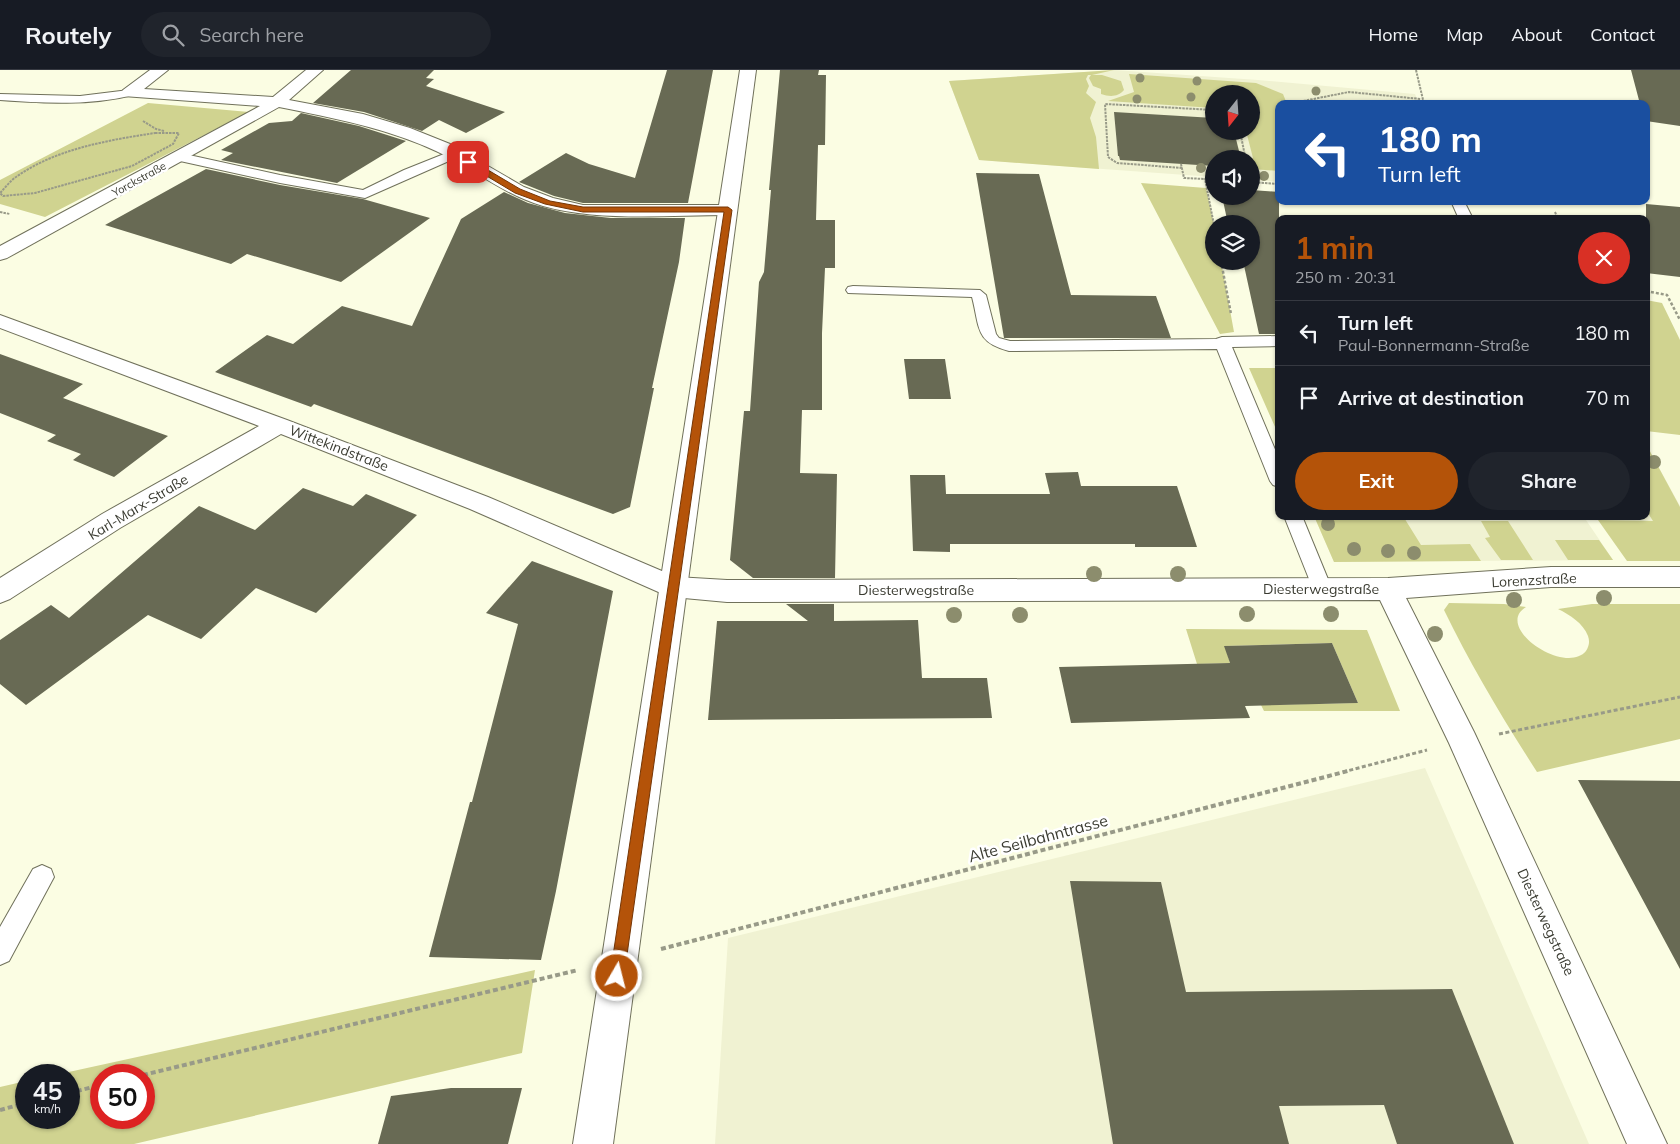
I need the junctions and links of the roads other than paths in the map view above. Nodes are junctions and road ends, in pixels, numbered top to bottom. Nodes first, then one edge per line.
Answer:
1 (160, 70) edge
2 (315, 70) edge
3 (748, 70) edge
4 (129, 93) junction
5 (0, 97) edge
6 (277, 102) junction
7 (454, 154) junction
8 (180, 157) junction
9 (728, 210) junction
10 (0, 254) edge
11 (853, 290) dead end
12 (0, 321) edge
13 (1275, 341) edge
14 (1230, 343) junction
15 (279, 425) junction
16 (1275, 470) edge
17 (1295, 520) edge
18 (1680, 577) edge
19 (673, 587) junction
20 (1322, 589) junction
21 (1388, 589) junction
22 (0, 592) edge
23 (42, 877) dead end
24 (0, 952) edge
25 (593, 1144) edge
26 (1647, 1144) edge

1 - 4 street
2 - 6 street, Yorckstraße
3 - 9 street
4 - 5 lane
4 - 6 street
6 - 7 street
6 - 8 street, Yorckstraße
7 - 8 lane
7 - 9 street
8 - 10 street, Yorckstraße
9 - 19 street
11 - 14 lane
12 - 15 street, Wittekindstraße
13 - 14 lane
14 - 16 lane
15 - 19 street, Wittekindstraße
15 - 22 street, Karl-Marx-Straße
17 - 20 lane
18 - 21 street, Lorenzstraße
19 - 20 street, Diesterwegstraße
19 - 25 street
20 - 21 street, Diesterwegstraße
21 - 26 street, Diesterwegstraße
23 - 24 lane

